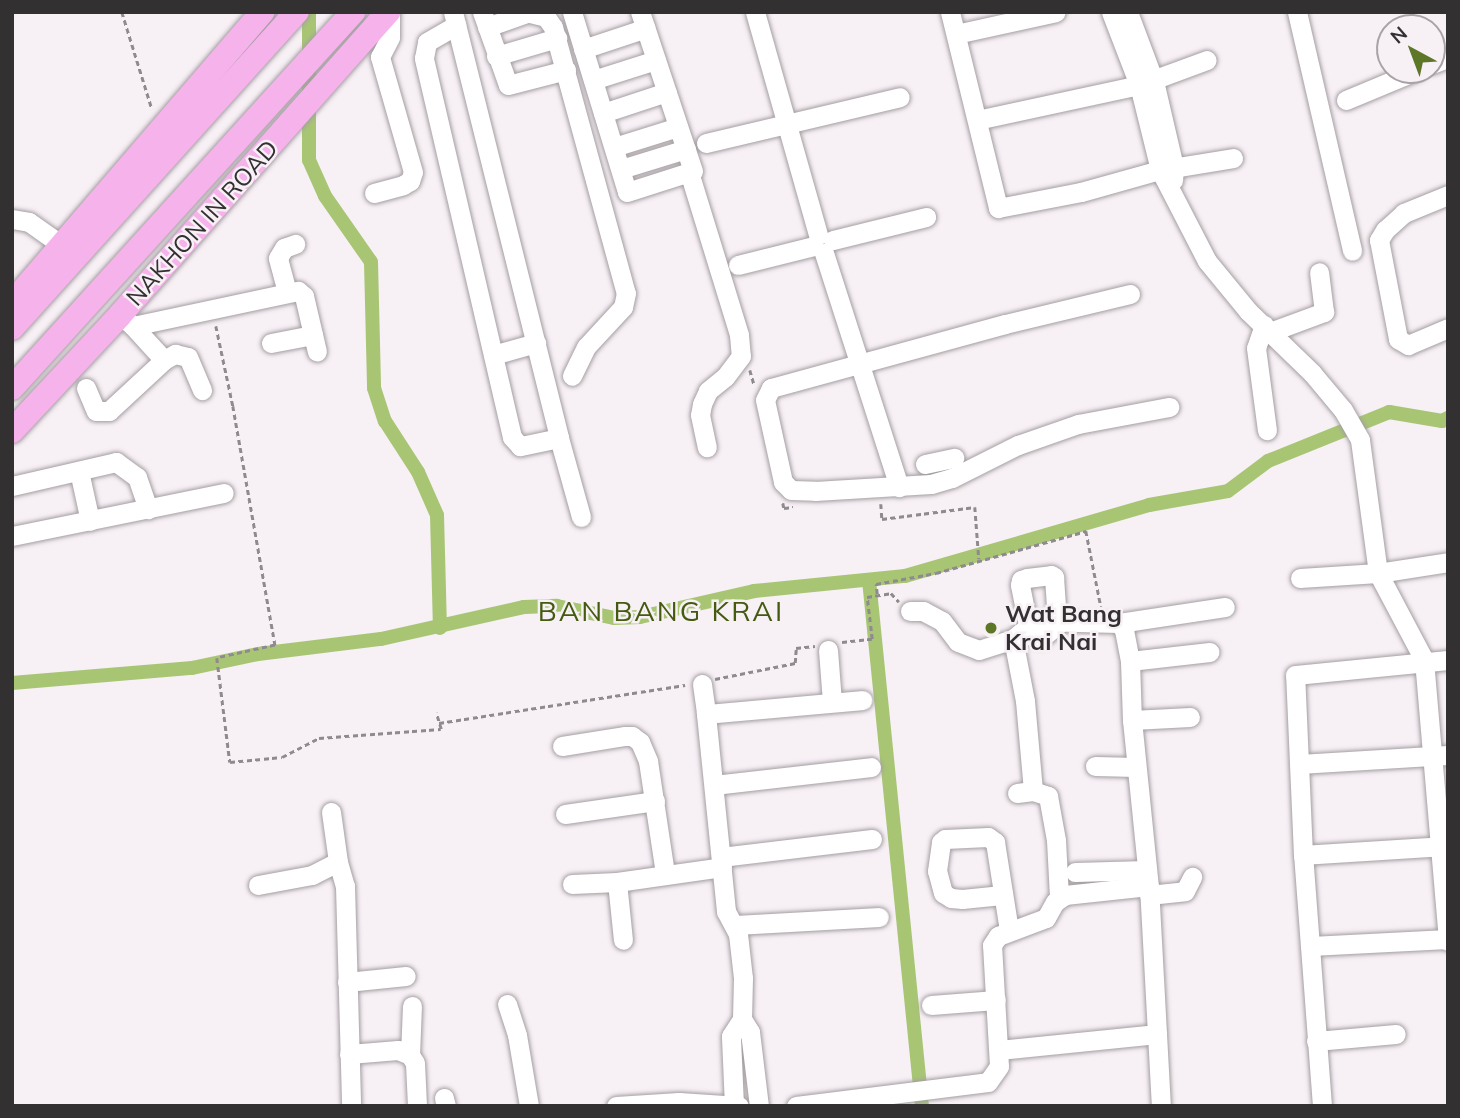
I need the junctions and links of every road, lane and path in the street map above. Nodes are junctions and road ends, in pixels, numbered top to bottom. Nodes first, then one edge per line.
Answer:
1 (122, 12) edge
2 (262, 12) edge
3 (297, 12) edge
4 (353, 12) edge
5 (389, 12) edge
6 (755, 12) edge
7 (950, 12) edge
8 (1056, 12) edge
9 (1111, 12) edge
10 (1128, 12) edge
11 (1297, 12) edge
12 (527, 13) edge
13 (576, 13) edge
14 (455, 19) edge
15 (485, 20) edge
16 (643, 20) edge
17 (956, 34) junction
18 (557, 37) junction
19 (583, 49) junction
20 (496, 56) junction
21 (656, 60) junction
22 (1207, 60) dead end
23 (566, 70) junction
24 (593, 80) junction
25 (1147, 83) junction
26 (1384, 84) edge
27 (667, 92) junction
28 (900, 97) dead end
29 (1346, 100) dead end
30 (603, 113) junction
31 (977, 120) junction
32 (786, 125) junction
33 (678, 127) junction
34 (159, 133) junction
35 (706, 144) dead end
36 (614, 147) junction
37 (685, 149) junction
38 (1233, 158) dead end
39 (621, 169) junction
40 (1167, 169) junction
41 (689, 172) junction
42 (373, 193) dead end
43 (1448, 195) edge
44 (926, 217) dead end
45 (12, 219) edge
46 (295, 244) dead end
47 (822, 244) junction
48 (63, 246) junction
49 (1352, 251) dead end
50 (737, 265) dead end
51 (1319, 272) dead end
52 (287, 292) junction
53 (1130, 294) dead end
54 (12, 303) edge
55 (212, 309) junction
56 (127, 320) junction
57 (12, 328) edge
58 (1448, 328) edge
59 (1267, 329) junction
60 (271, 343) dead end
61 (536, 343) junction
62 (493, 355) junction
63 (164, 360) junction
64 (860, 362) junction
65 (750, 366) dead end
66 (572, 376) dead end
67 (12, 388) edge
68 (86, 388) dead end
69 (202, 390) dead end
70 (756, 392) dead end
71 (1170, 407) dead end
72 (1268, 430) dead end
73 (12, 431) edge
74 (559, 438) junction
75 (707, 447) dead end
76 (955, 459) junction
77 (925, 464) dead end
78 (79, 471) junction
79 (12, 486) edge
80 (899, 487) junction
81 (224, 493) dead end
82 (781, 495) dead end
83 (880, 501) dead end
84 (798, 507) dead end
85 (148, 509) junction
86 (581, 517) dead end
87 (90, 521) junction
88 (12, 536) edge
89 (979, 559) junction
90 (1448, 562) edge
91 (1378, 573) junction
92 (1300, 578) dead end
93 (877, 595) junction
94 (1225, 607) dead end
95 (910, 611) joint
96 (1060, 621) junction
97 (1112, 623) junction
98 (1021, 633) junction
99 (828, 646) junction
100 (1209, 652) dead end
101 (1424, 660) junction
102 (1448, 660) edge
103 (1130, 662) junction
104 (700, 683) junction
105 (862, 699) dead end
106 (832, 702) junction
107 (436, 713) dead end
108 (706, 714) junction
109 (1190, 717) dead end
110 (1132, 720) junction
111 (439, 723) junction
112 (562, 746) dead end
113 (1440, 755) edge
114 (1299, 764) junction
115 (871, 766) dead end
116 (1095, 766) dead end
117 (1136, 768) junction
118 (714, 785) junction
119 (655, 801) junction
120 (331, 812) dead end
121 (565, 814) dead end
122 (872, 839) dead end
123 (1443, 846) edge
124 (1303, 855) junction
125 (338, 862) junction
126 (721, 862) junction
127 (1075, 872) dead end
128 (665, 873) junction
129 (1192, 877) dead end
130 (617, 882) junction
131 (572, 884) dead end
132 (1149, 884) junction
133 (258, 885) dead end
134 (1002, 895) dead end
135 (1059, 898) junction
136 (879, 917) dead end
137 (736, 925) junction
138 (1009, 930) junction
139 (623, 940) dead end
140 (1448, 940) edge
141 (1310, 946) junction
142 (406, 976) dead end
143 (347, 982) junction
144 (996, 1000) junction
145 (507, 1004) dead end
146 (931, 1005) dead end
147 (412, 1006) dead end
148 (742, 1019) junction
149 (1157, 1034) junction
150 (1396, 1034) dead end
151 (1316, 1041) junction
152 (999, 1050) junction
153 (349, 1054) junction
154 (410, 1055) junction
155 (858, 1102) edge
156 (351, 1106) edge
157 (417, 1106) edge
158 (529, 1106) edge
159 (616, 1106) edge
160 (737, 1106) edge
161 (759, 1106) edge
162 (796, 1106) edge
163 (1161, 1106) edge
164 (1322, 1106) edge

1 - 34 path
2 - 34 main road
3 - 57 main road
4 - 67 main road, NAKHON IN ROAD
5 - 42 street
5 - 56 main road, NAKHON IN ROAD
6 - 32 street
7 - 17 street
8 - 17 street
9 - 25 street
10 - 25 street
11 - 49 street
12 - 15 street
12 - 18 street
13 - 19 street
14 - 61 street
14 - 62 street
15 - 20 street
16 - 19 street
16 - 21 street
17 - 31 street
18 - 20 street
18 - 23 street
19 - 24 street
20 - 23 street
21 - 24 street
21 - 27 street
22 - 25 street
23 - 66 street
24 - 30 street
25 - 31 street
25 - 40 street
26 - 29 street
27 - 30 street
27 - 33 street
28 - 32 street
30 - 36 street
31 - 40 street
32 - 35 street
32 - 47 street
33 - 36 street
33 - 37 street
34 - 48 main road
36 - 39 street
37 - 39 street
37 - 41 street
38 - 40 street
39 - 41 street
40 - 59 street
41 - 75 street
43 - 58 street
44 - 47 street
45 - 48 street
46 - 52 street
47 - 50 street
47 - 64 street
48 - 54 main road
51 - 59 street
52 - 55 street
52 - 60 street
53 - 64 street
55 - 56 street
55 - 111 path
56 - 63 street
56 - 73 main road, NAKHON IN ROAD
59 - 72 street
59 - 91 street
61 - 62 street
61 - 74 street
62 - 74 street
63 - 68 street
63 - 69 street
64 - 80 street
64 - 80 street
65 - 70 path
71 - 76 street
74 - 86 street
76 - 77 street
76 - 80 street
78 - 79 street
78 - 85 street
78 - 87 street
81 - 85 street
82 - 84 path
83 - 89 path
85 - 87 street
87 - 88 street
89 - 93 path
89 - 97 path
90 - 91 street
91 - 92 street
91 - 101 street
93 - 95 path
93 - 99 path
94 - 97 street
95 - 98 street
96 - 97 street
96 - 98 street
96 - 98 street
97 - 103 street
98 - 135 street
99 - 104 path
99 - 106 street
100 - 103 street
101 - 102 street
101 - 113 street
101 - 114 street
103 - 110 street
104 - 108 street
104 - 111 path
105 - 106 street
106 - 108 street
107 - 111 path
108 - 118 street
109 - 110 street
110 - 117 street
112 - 119 street
113 - 114 street
113 - 123 street
114 - 124 street
115 - 118 street
116 - 117 street
117 - 132 street
118 - 126 street
119 - 121 street
119 - 128 street
120 - 125 street
122 - 126 street
123 - 124 street
123 - 140 street
124 - 141 street
125 - 133 street
125 - 143 street
126 - 128 street
126 - 137 street
127 - 132 street
128 - 130 street
129 - 132 street
130 - 131 street
130 - 139 street
132 - 135 street
132 - 149 street
134 - 138 street
135 - 138 street
136 - 137 street
137 - 148 street
138 - 144 street
140 - 141 street
141 - 151 street
142 - 143 street
143 - 153 street
144 - 146 street
144 - 152 street
145 - 158 street
147 - 154 street
148 - 160 street
148 - 161 street
149 - 152 street
149 - 163 street
150 - 151 street
151 - 164 street
152 - 155 street
153 - 154 street
153 - 156 street
154 - 157 street
155 - 162 street
159 - 160 street

